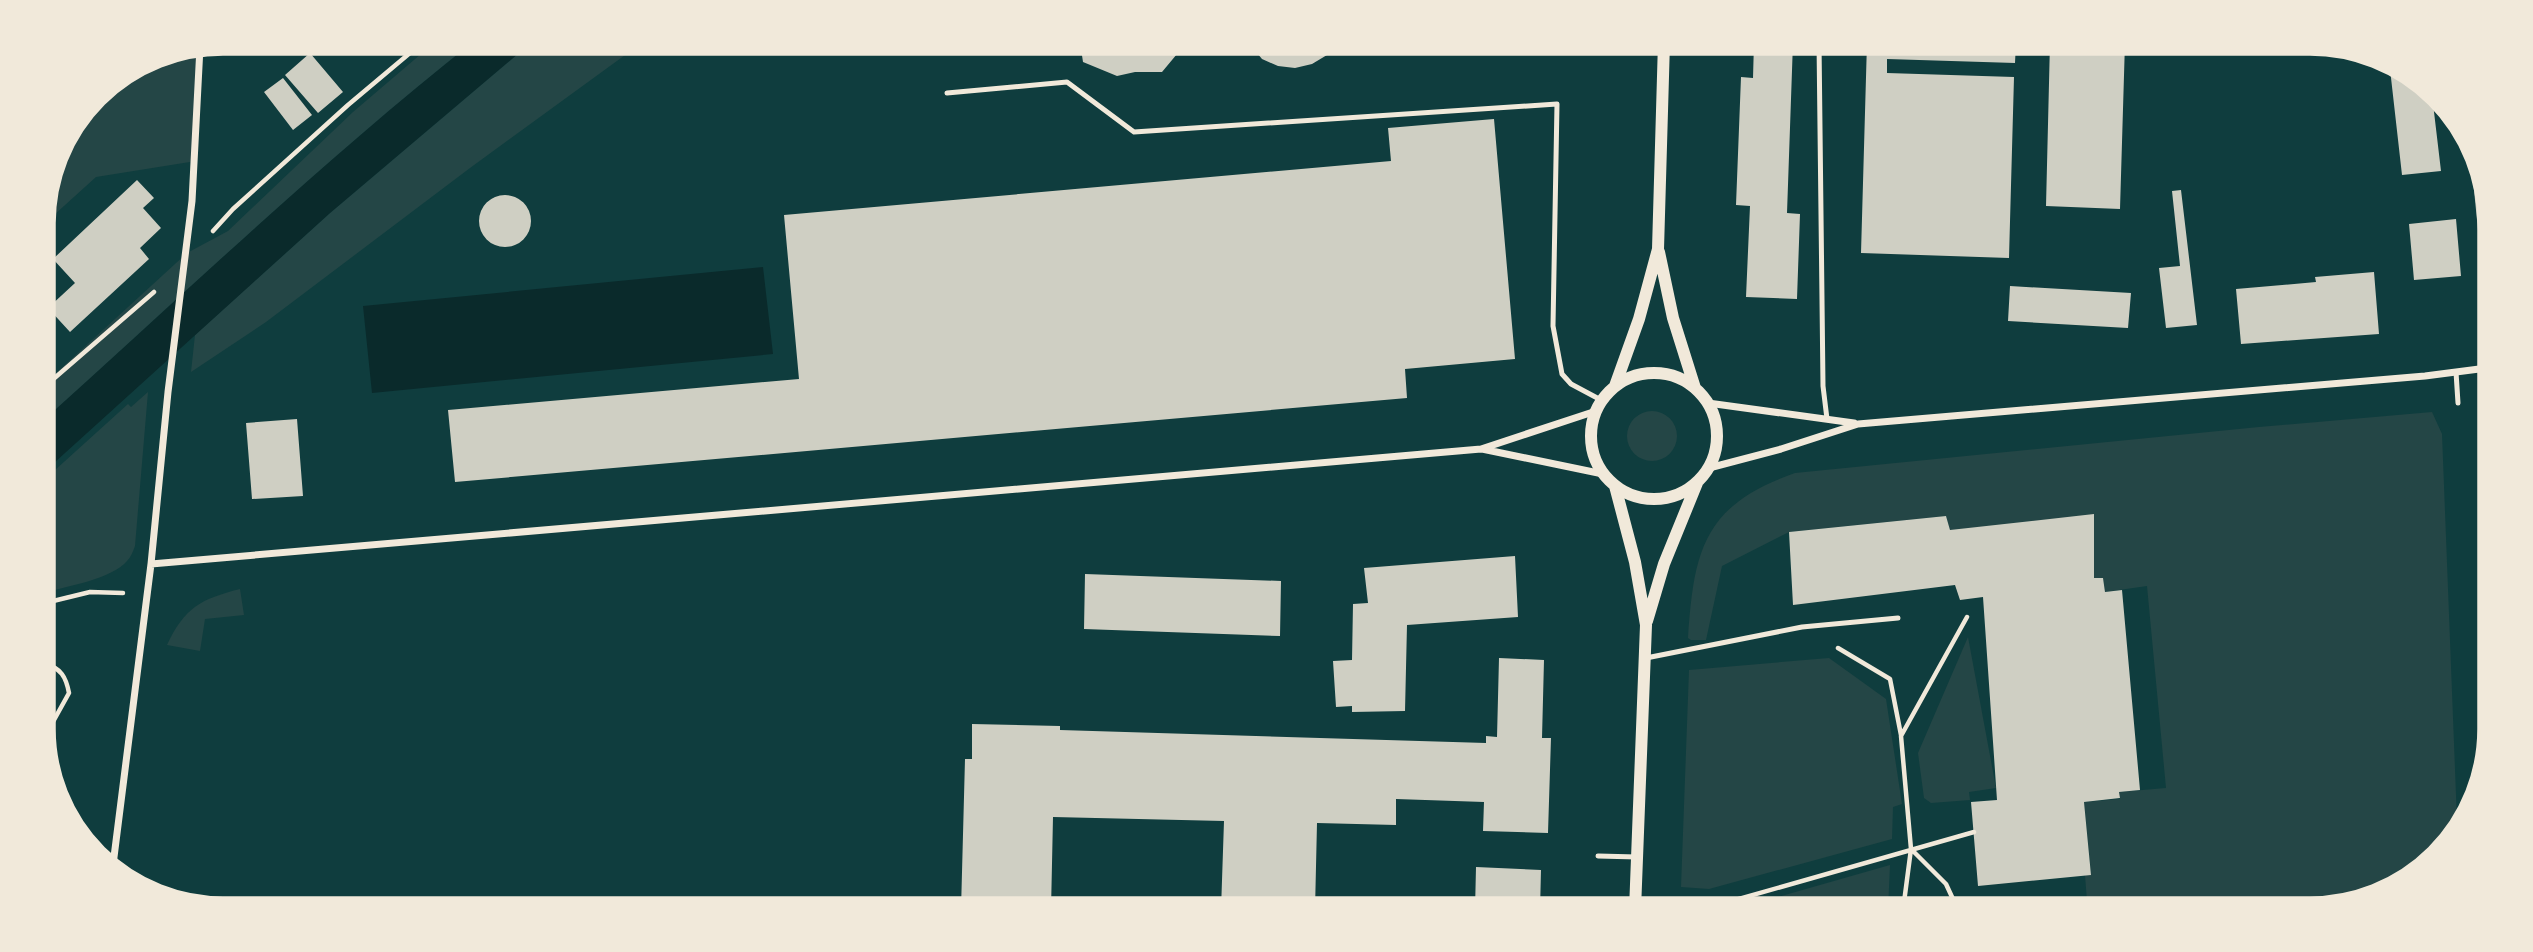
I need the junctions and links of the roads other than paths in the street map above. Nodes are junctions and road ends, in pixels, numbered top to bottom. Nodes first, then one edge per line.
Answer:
1 (1664, 54) edge
2 (1819, 54) edge
3 (200, 56) edge
4 (947, 93) dead end
5 (1658, 249) junction
6 (2479, 369) edge
7 (2456, 372) junction
8 (1615, 386) junction
9 (1695, 388) junction
10 (1708, 403) junction
11 (2458, 403) dead end
12 (1599, 406) junction
13 (1827, 419) junction
14 (1858, 424) junction
15 (1481, 449) junction
16 (1709, 468) junction
17 (1603, 474) junction
18 (1697, 483) junction
19 (1615, 486) junction
20 (151, 564) junction
21 (1898, 618) dead end
22 (1646, 625) junction
23 (1645, 658) junction
24 (1598, 856) dead end
25 (114, 857) edge
26 (1637, 857) junction
27 (1635, 897) edge

1 - 5 street
2 - 13 lane
3 - 20 street
4 - 12 lane
5 - 8 street
5 - 9 street
6 - 7 street
7 - 11 lane
7 - 14 street
8 - 9 street
8 - 12 street
9 - 10 street
10 - 13 street
10 - 16 street
12 - 15 street
12 - 17 street
13 - 14 street
14 - 16 street
15 - 17 street
15 - 20 street
16 - 18 street
17 - 19 street
18 - 19 street
18 - 22 street
19 - 22 street
20 - 25 street
21 - 23 lane
22 - 23 street
23 - 26 street
24 - 26 lane
26 - 27 street

